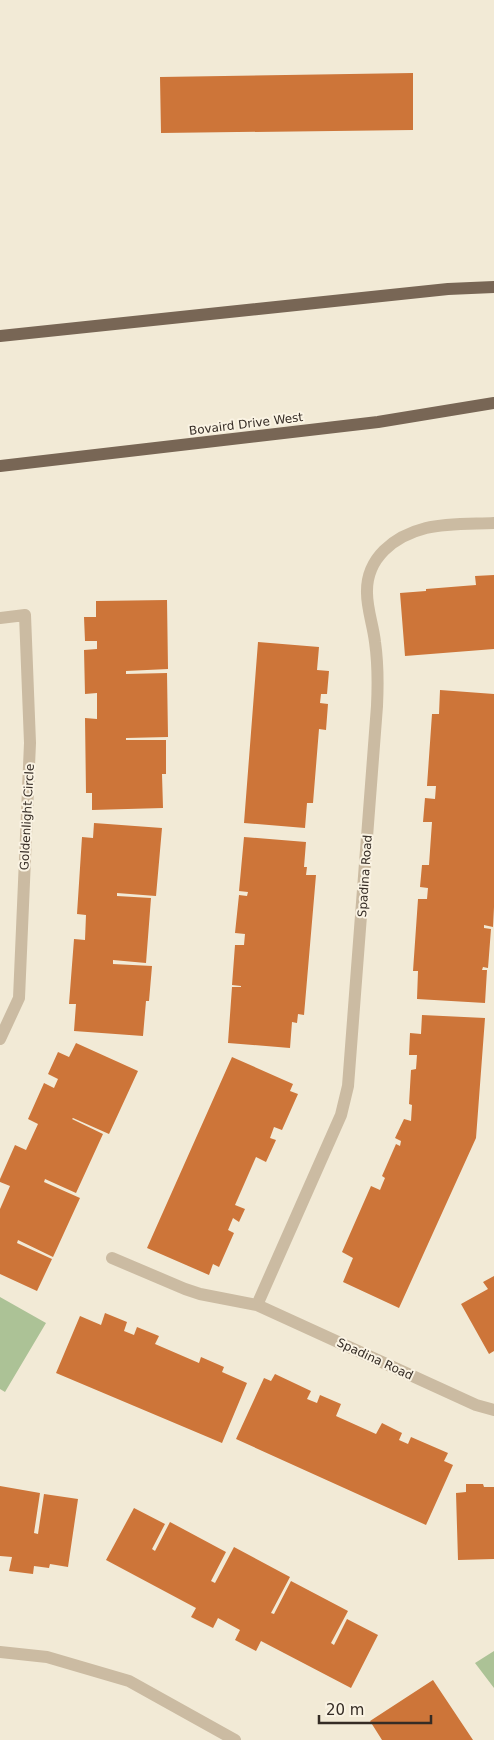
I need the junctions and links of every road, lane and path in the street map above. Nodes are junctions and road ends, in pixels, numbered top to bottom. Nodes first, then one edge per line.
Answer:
1 (494, 287) edge
2 (0, 336) edge
3 (494, 403) edge
4 (0, 466) edge
5 (494, 522) edge
6 (0, 618) edge
7 (0, 1040) edge
8 (112, 1258) dead end
9 (257, 1305) junction
10 (494, 1410) edge
11 (0, 1652) edge
12 (235, 1740) edge

1 - 2 main road
3 - 4 main road, Bovaird Drive West
5 - 9 street, Spadina Road
6 - 7 street, Goldenlight Circle
8 - 9 street, Spadina Road
9 - 10 street, Spadina Road
11 - 12 street

